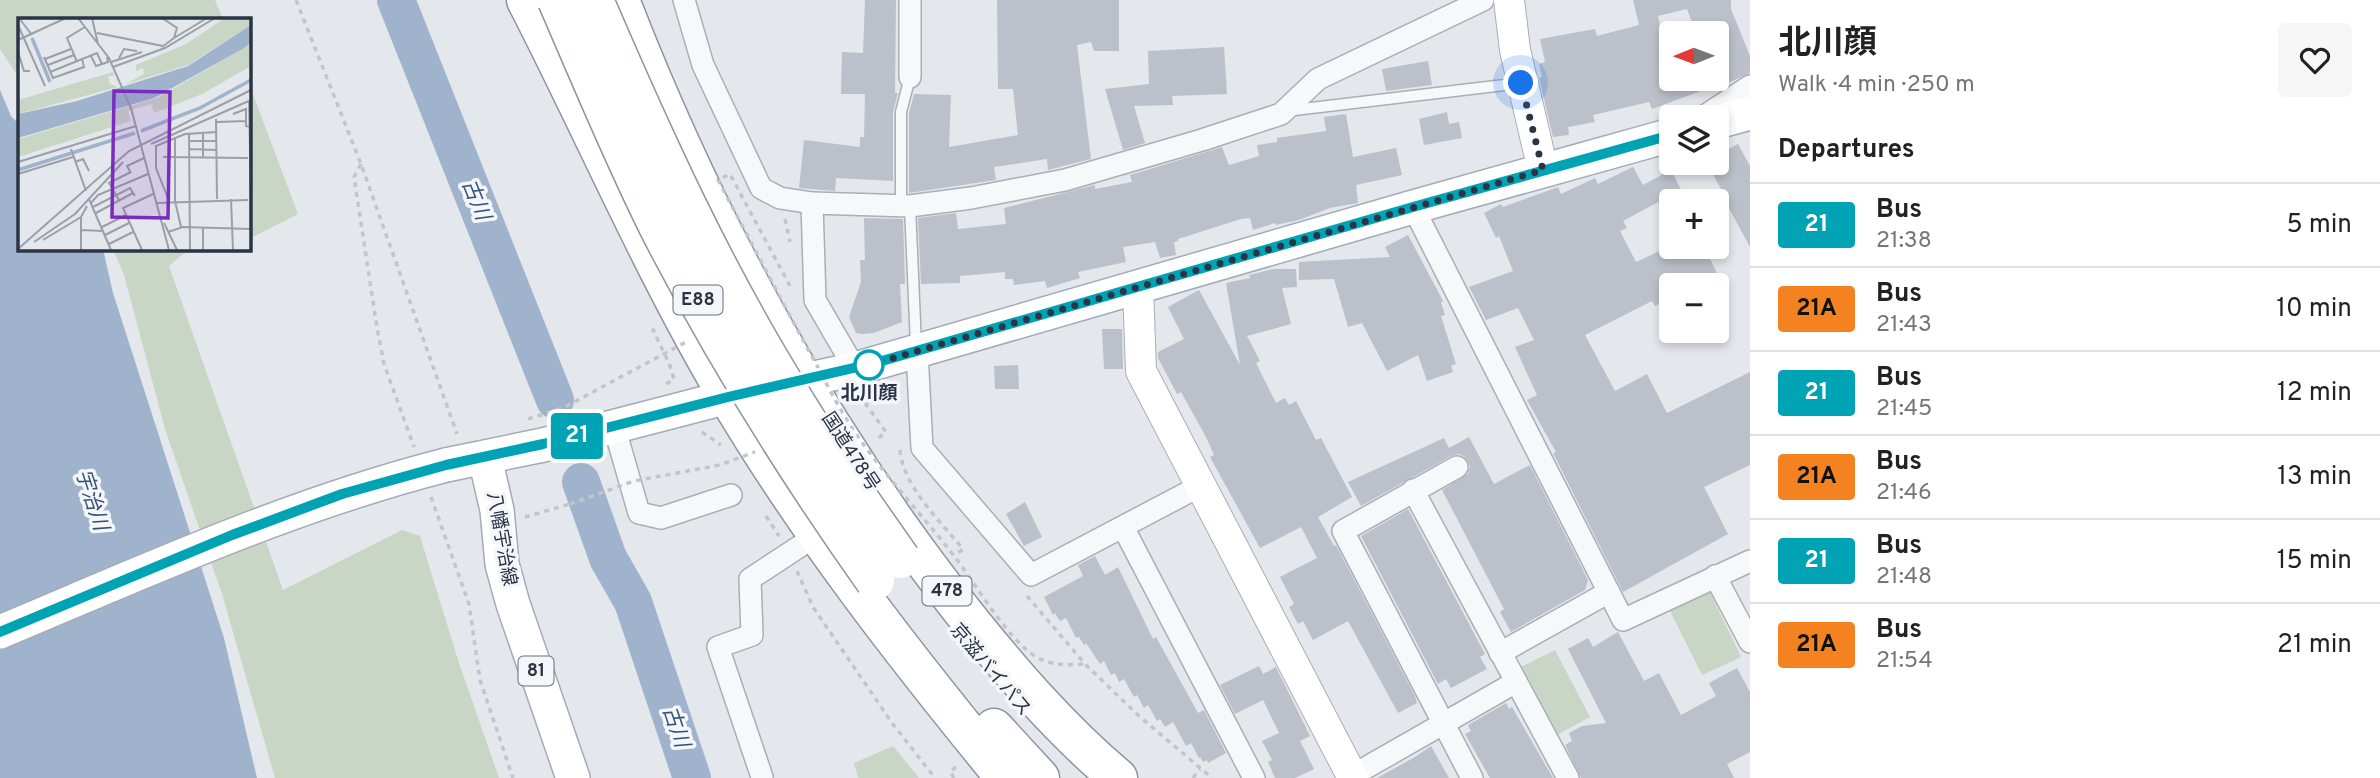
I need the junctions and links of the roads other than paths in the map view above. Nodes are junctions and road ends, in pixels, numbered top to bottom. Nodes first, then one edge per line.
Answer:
1 (526, 0) edge
2 (533, 0) edge
3 (557, 0) edge
4 (594, 0) edge
5 (620, 0) edge
6 (684, 0) edge
7 (910, 0) edge
8 (1483, 0) edge
9 (1509, 0) edge
10 (556, 58) junction
11 (910, 77) joint
12 (1521, 83) junction
13 (1750, 86) edge
14 (1721, 105) edge
15 (1284, 112) junction
16 (1750, 113) edge
17 (1729, 119) edge
18 (1659, 138) edge
19 (1543, 170) junction
20 (812, 204) junction
21 (905, 205) junction
22 (1413, 207) junction
23 (1138, 287) junction
24 (917, 352) junction
25 (805, 380) junction
26 (855, 385) junction
27 (728, 397) junction
28 (614, 426) junction
29 (485, 458) junction
30 (1457, 467) dead end
31 (1200, 486) junction
32 (1413, 490) junction
33 (732, 495) dead end
34 (1123, 527) junction
35 (804, 544) junction
36 (1750, 561) edge
37 (888, 570) junction
38 (1715, 576) junction
39 (1609, 592) junction
40 (0, 632) edge
41 (1750, 642) edge
42 (1500, 653) junction
43 (1516, 682) junction
44 (954, 716) junction
45 (1052, 717) junction
46 (1444, 723) junction
47 (762, 777) edge
48 (1351, 777) edge
49 (573, 778) edge
50 (1004, 778) edge
51 (1012, 778) edge
52 (1040, 778) edge
53 (1084, 778) edge
54 (1107, 778) edge
55 (1118, 778) edge
56 (1254, 778) edge
57 (1472, 778) edge
58 (1569, 778) edge

1 - 10 highway
2 - 10 highway
3 - 37 highway, E88, bridge
4 - 37 highway, E88, bridge
5 - 25 highway, 国道478号 / 478
6 - 20 street
7 - 11 street
8 - 15 street
9 - 12 street
10 - 27 highway
11 - 21 lane
12 - 15 lane
12 - 19 street
13 - 14 street
15 - 21 street
16 - 17 main road
18 - 19 main road
19 - 22 main road
20 - 21 street
20 - 26 street
21 - 24 lane
22 - 23 main road
22 - 39 street
23 - 24 main road
23 - 31 street
24 - 26 main road
24 - 34 street
25 - 26 main road
25 - 27 main road
25 - 45 highway, 国道478号 / 478
27 - 28 main road
27 - 35 highway
28 - 29 main road
28 - 33 street
29 - 40 main road, bridge
29 - 49 main road, 八幡宇治線 / 81
30 - 32 street
31 - 34 street
31 - 48 street
32 - 42 street
32 - 46 street
34 - 56 street
35 - 44 highway
35 - 47 street
36 - 38 street
37 - 52 highway, 京滋バイパス / E88
37 - 53 highway, 京滋バイパス / E88
38 - 39 street
38 - 41 street
39 - 42 street
42 - 43 street
43 - 46 street
43 - 58 street
44 - 50 highway
44 - 51 highway
45 - 54 highway
45 - 55 highway, 国道478号 / 478
46 - 48 street
46 - 57 street

